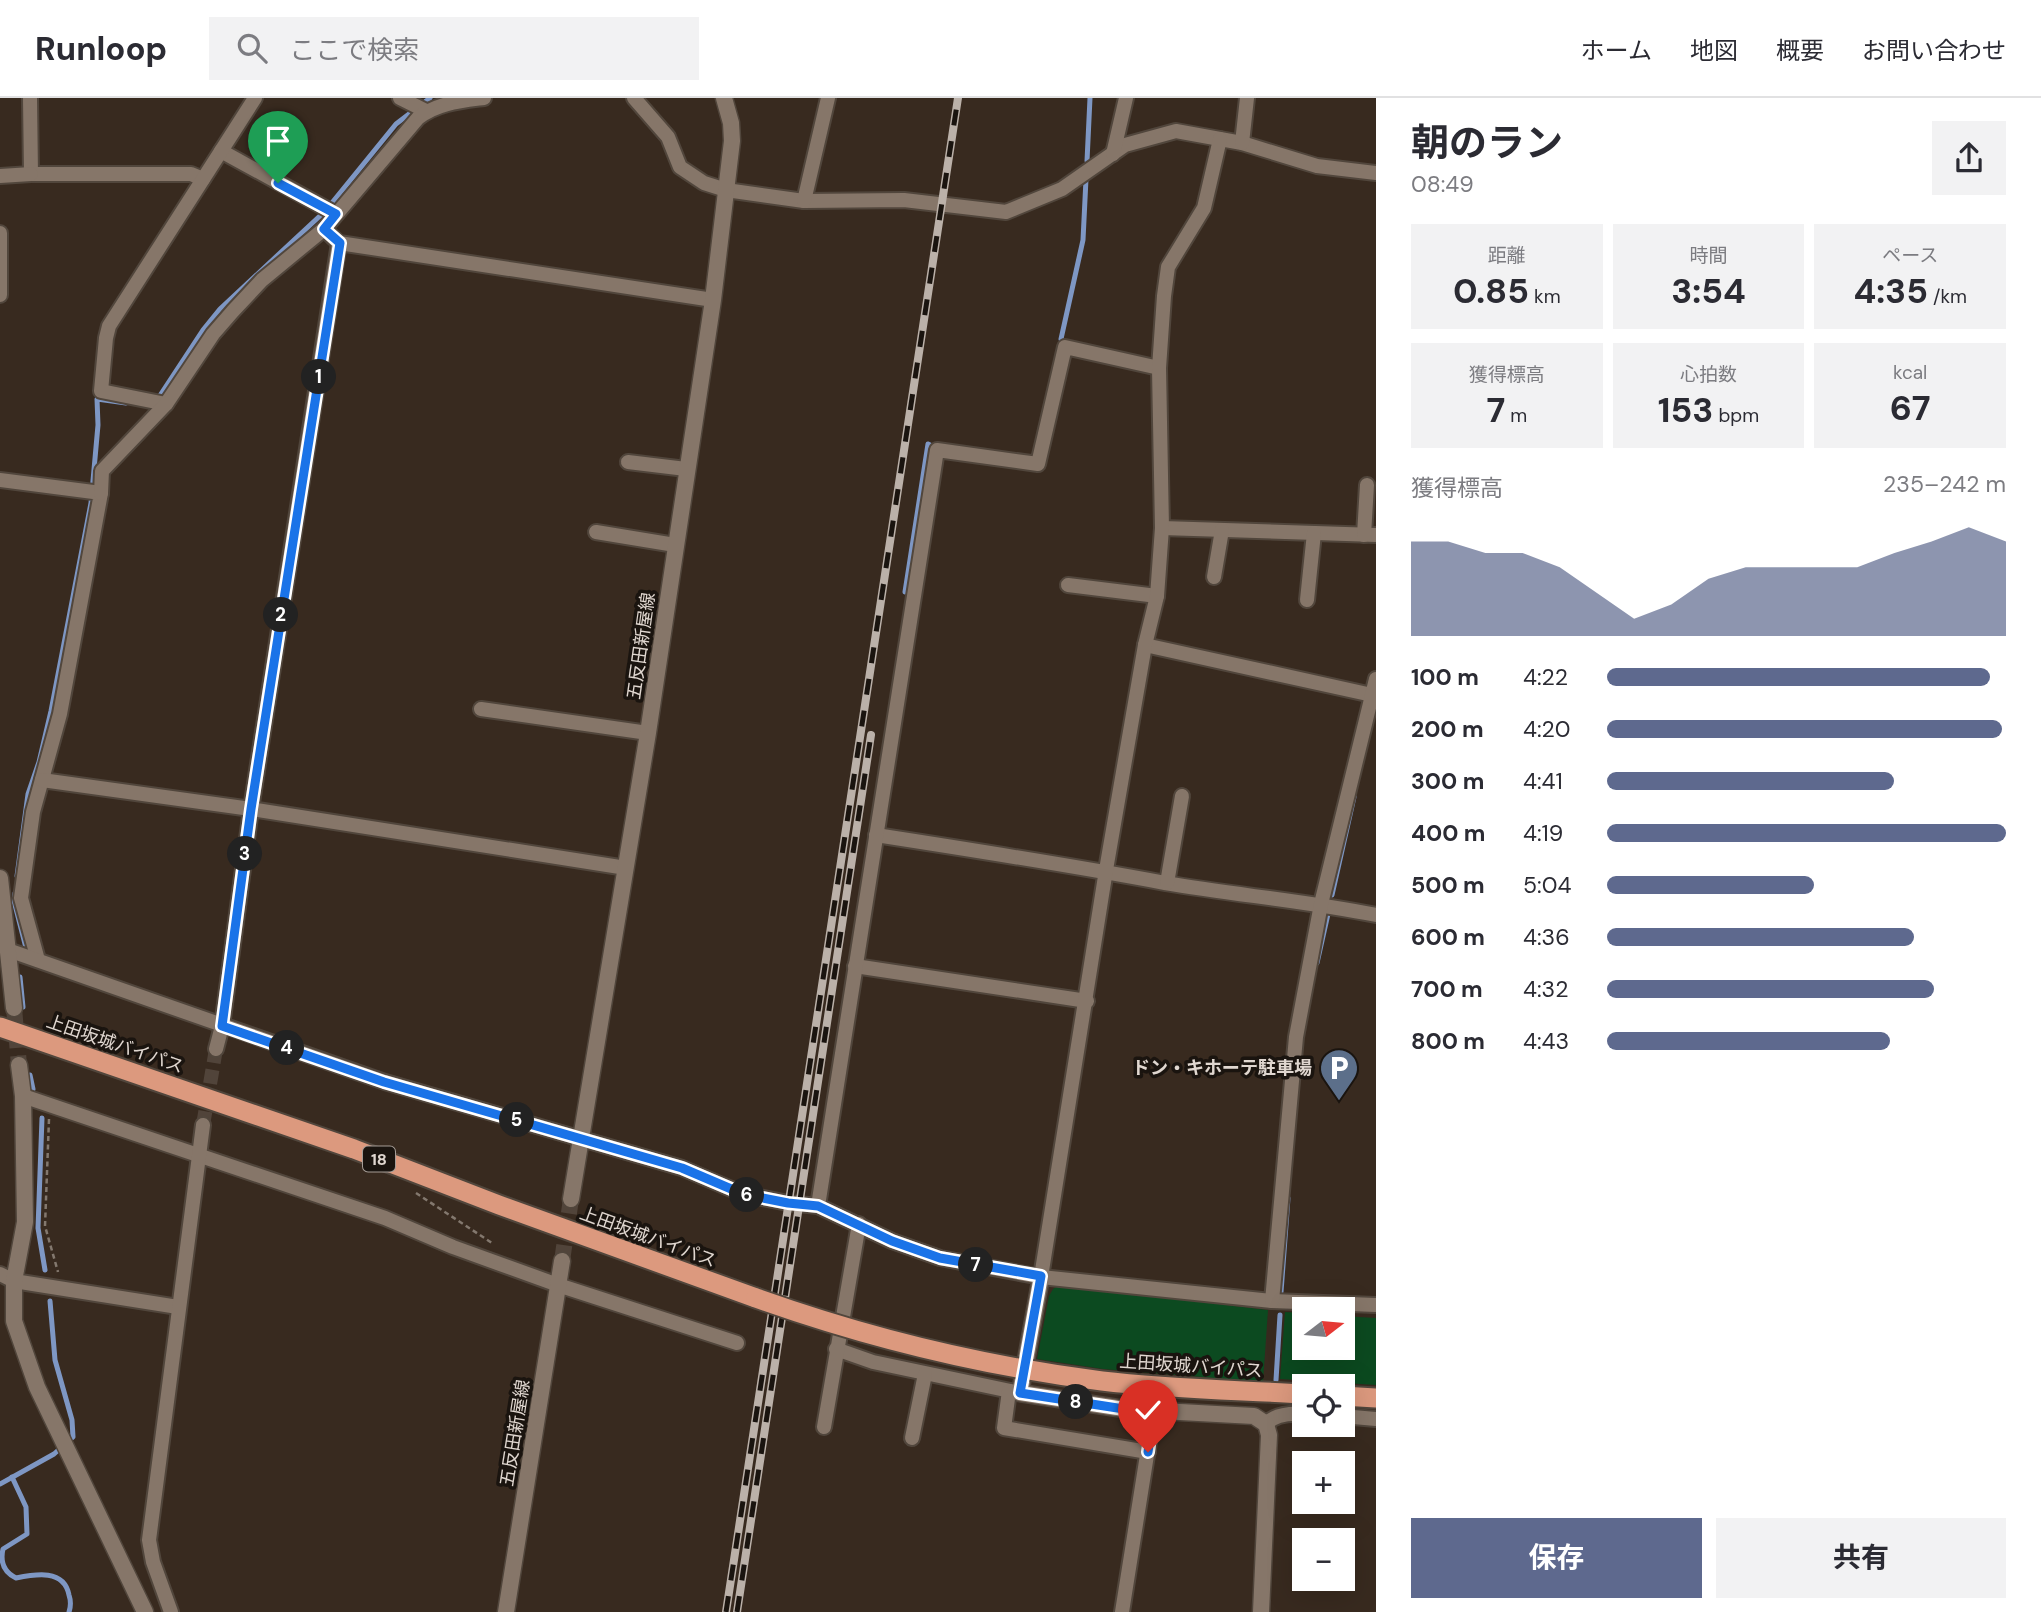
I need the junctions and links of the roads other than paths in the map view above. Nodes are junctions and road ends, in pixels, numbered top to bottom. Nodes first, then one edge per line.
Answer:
1 (30, 98) edge
2 (255, 98) edge
3 (400, 98) edge
4 (484, 98) edge
5 (634, 98) edge
6 (724, 98) edge
7 (828, 98) edge
8 (1126, 98) edge
9 (1247, 98) edge
10 (420, 108) junction
11 (1220, 139) junction
12 (1242, 143) junction
13 (220, 151) junction
14 (1113, 154) junction
15 (1376, 173) edge
16 (31, 174) junction
17 (0, 176) edge
18 (203, 179) junction
19 (726, 190) junction
20 (804, 201) junction
21 (336, 214) junction
22 (324, 229) junction
23 (0, 233) edge
24 (340, 243) junction
25 (0, 295) edge
26 (713, 300) junction
27 (1159, 368) junction
28 (160, 402) junction
29 (628, 462) dead end
30 (686, 469) junction
31 (0, 480) edge
32 (1367, 485) dead end
33 (95, 491) junction
34 (1162, 528) junction
35 (1222, 530) junction
36 (596, 532) dead end
37 (1314, 533) junction
38 (1370, 535) edge
39 (675, 545) junction
40 (1214, 577) dead end
41 (1068, 585) dead end
42 (1157, 596) junction
43 (1307, 600) dead end
44 (1145, 645) junction
45 (1376, 679) edge
46 (1372, 706) edge
47 (481, 709) dead end
48 (648, 733) junction
49 (42, 780) junction
50 (1182, 796) dead end
51 (251, 809) junction
52 (876, 835) junction
53 (626, 868) junction
54 (1106, 870) junction
55 (0, 878) edge
56 (1167, 883) junction
57 (1321, 904) junction
58 (1376, 915) edge
59 (8, 950) junction
60 (38, 960) junction
61 (855, 966) junction
62 (1087, 1001) junction
63 (14, 1008) tunnel mouth
64 (222, 1026) junction
65 (0, 1027) edge
66 (216, 1049) tunnel mouth
67 (19, 1065) tunnel mouth
68 (23, 1096) junction
69 (203, 1125) tunnel mouth
70 (581, 1139) junction
71 (199, 1154) junction
72 (571, 1199) tunnel mouth
73 (818, 1206) junction
74 (859, 1224) junction
75 (562, 1261) tunnel mouth
76 (1041, 1276) junction
77 (7, 1278) edge
78 (558, 1285) junction
79 (1272, 1301) junction
80 (1376, 1305) edge
81 (178, 1307) junction
82 (737, 1343) dead end
83 (836, 1349) junction
84 (925, 1374) junction
85 (1014, 1392) junction
86 (1292, 1393) edge
87 (1355, 1397) edge
88 (1376, 1398) edge
89 (1154, 1411) junction
90 (1292, 1415) edge
91 (1355, 1417) edge
92 (1376, 1419) edge
93 (1266, 1424) junction
94 (824, 1427) dead end
95 (912, 1438) dead end
96 (1148, 1452) junction
97 (145, 1612) edge
98 (171, 1612) edge
99 (506, 1612) edge
100 (1122, 1612) edge
101 (1261, 1612) edge

1 - 16 street
2 - 13 street
3 - 10 street
4 - 10 street
5 - 19 street
6 - 19 street, 五反田新屋線
7 - 20 street
8 - 14 street
9 - 12 street
10 - 21 street
11 - 12 street
11 - 14 street
11 - 27 street
12 - 15 street
13 - 18 street
13 - 21 street
14 - 20 street
16 - 17 street
16 - 18 street
18 - 28 street
19 - 20 street
19 - 26 street, 五反田新屋線
21 - 22 street
22 - 24 street
22 - 28 street
23 - 25 street
24 - 26 street
24 - 51 street
26 - 30 street, 五反田新屋線
27 - 34 street
27 - 52 street
28 - 33 street
29 - 30 street
30 - 39 street, 五反田新屋線
31 - 33 street
32 - 38 street
33 - 49 street
34 - 35 street
34 - 42 street
35 - 37 street
35 - 40 street
36 - 39 street
37 - 38 street
37 - 43 street
39 - 48 street, 五反田新屋線
41 - 42 street
42 - 44 street
44 - 46 street
44 - 54 street
45 - 46 street
46 - 57 street
47 - 48 street
48 - 53 street, 五反田新屋線
49 - 51 street
49 - 60 street
50 - 56 street
51 - 53 street
51 - 64 street
52 - 54 street
52 - 61 street
53 - 70 street, 五反田新屋線
54 - 56 street
54 - 62 street
55 - 59 street
56 - 57 street
57 - 58 street
57 - 79 street
59 - 60 street
59 - 63 street
60 - 64 street
61 - 62 street
61 - 73 street
62 - 76 street
64 - 66 street
64 - 70 street
65 - 86 highway, 上田坂城バイパス / 18, bridge
67 - 68 street
68 - 71 street
68 - 77 street
69 - 71 street
70 - 72 street, 五反田新屋線
70 - 73 street
71 - 78 street
71 - 81 street
73 - 74 street
74 - 76 street
74 - 83 street
75 - 78 street, 五反田新屋線
76 - 79 street
76 - 85 street
77 - 81 street
77 - 97 street
78 - 82 street
78 - 99 street, 五反田新屋線
79 - 80 street
81 - 98 street
83 - 84 street
83 - 94 street
84 - 85 street
84 - 95 street
85 - 89 street
85 - 96 street
87 - 88 highway
89 - 93 street
89 - 96 street
90 - 93 street
91 - 92 street
93 - 101 street
96 - 100 street

